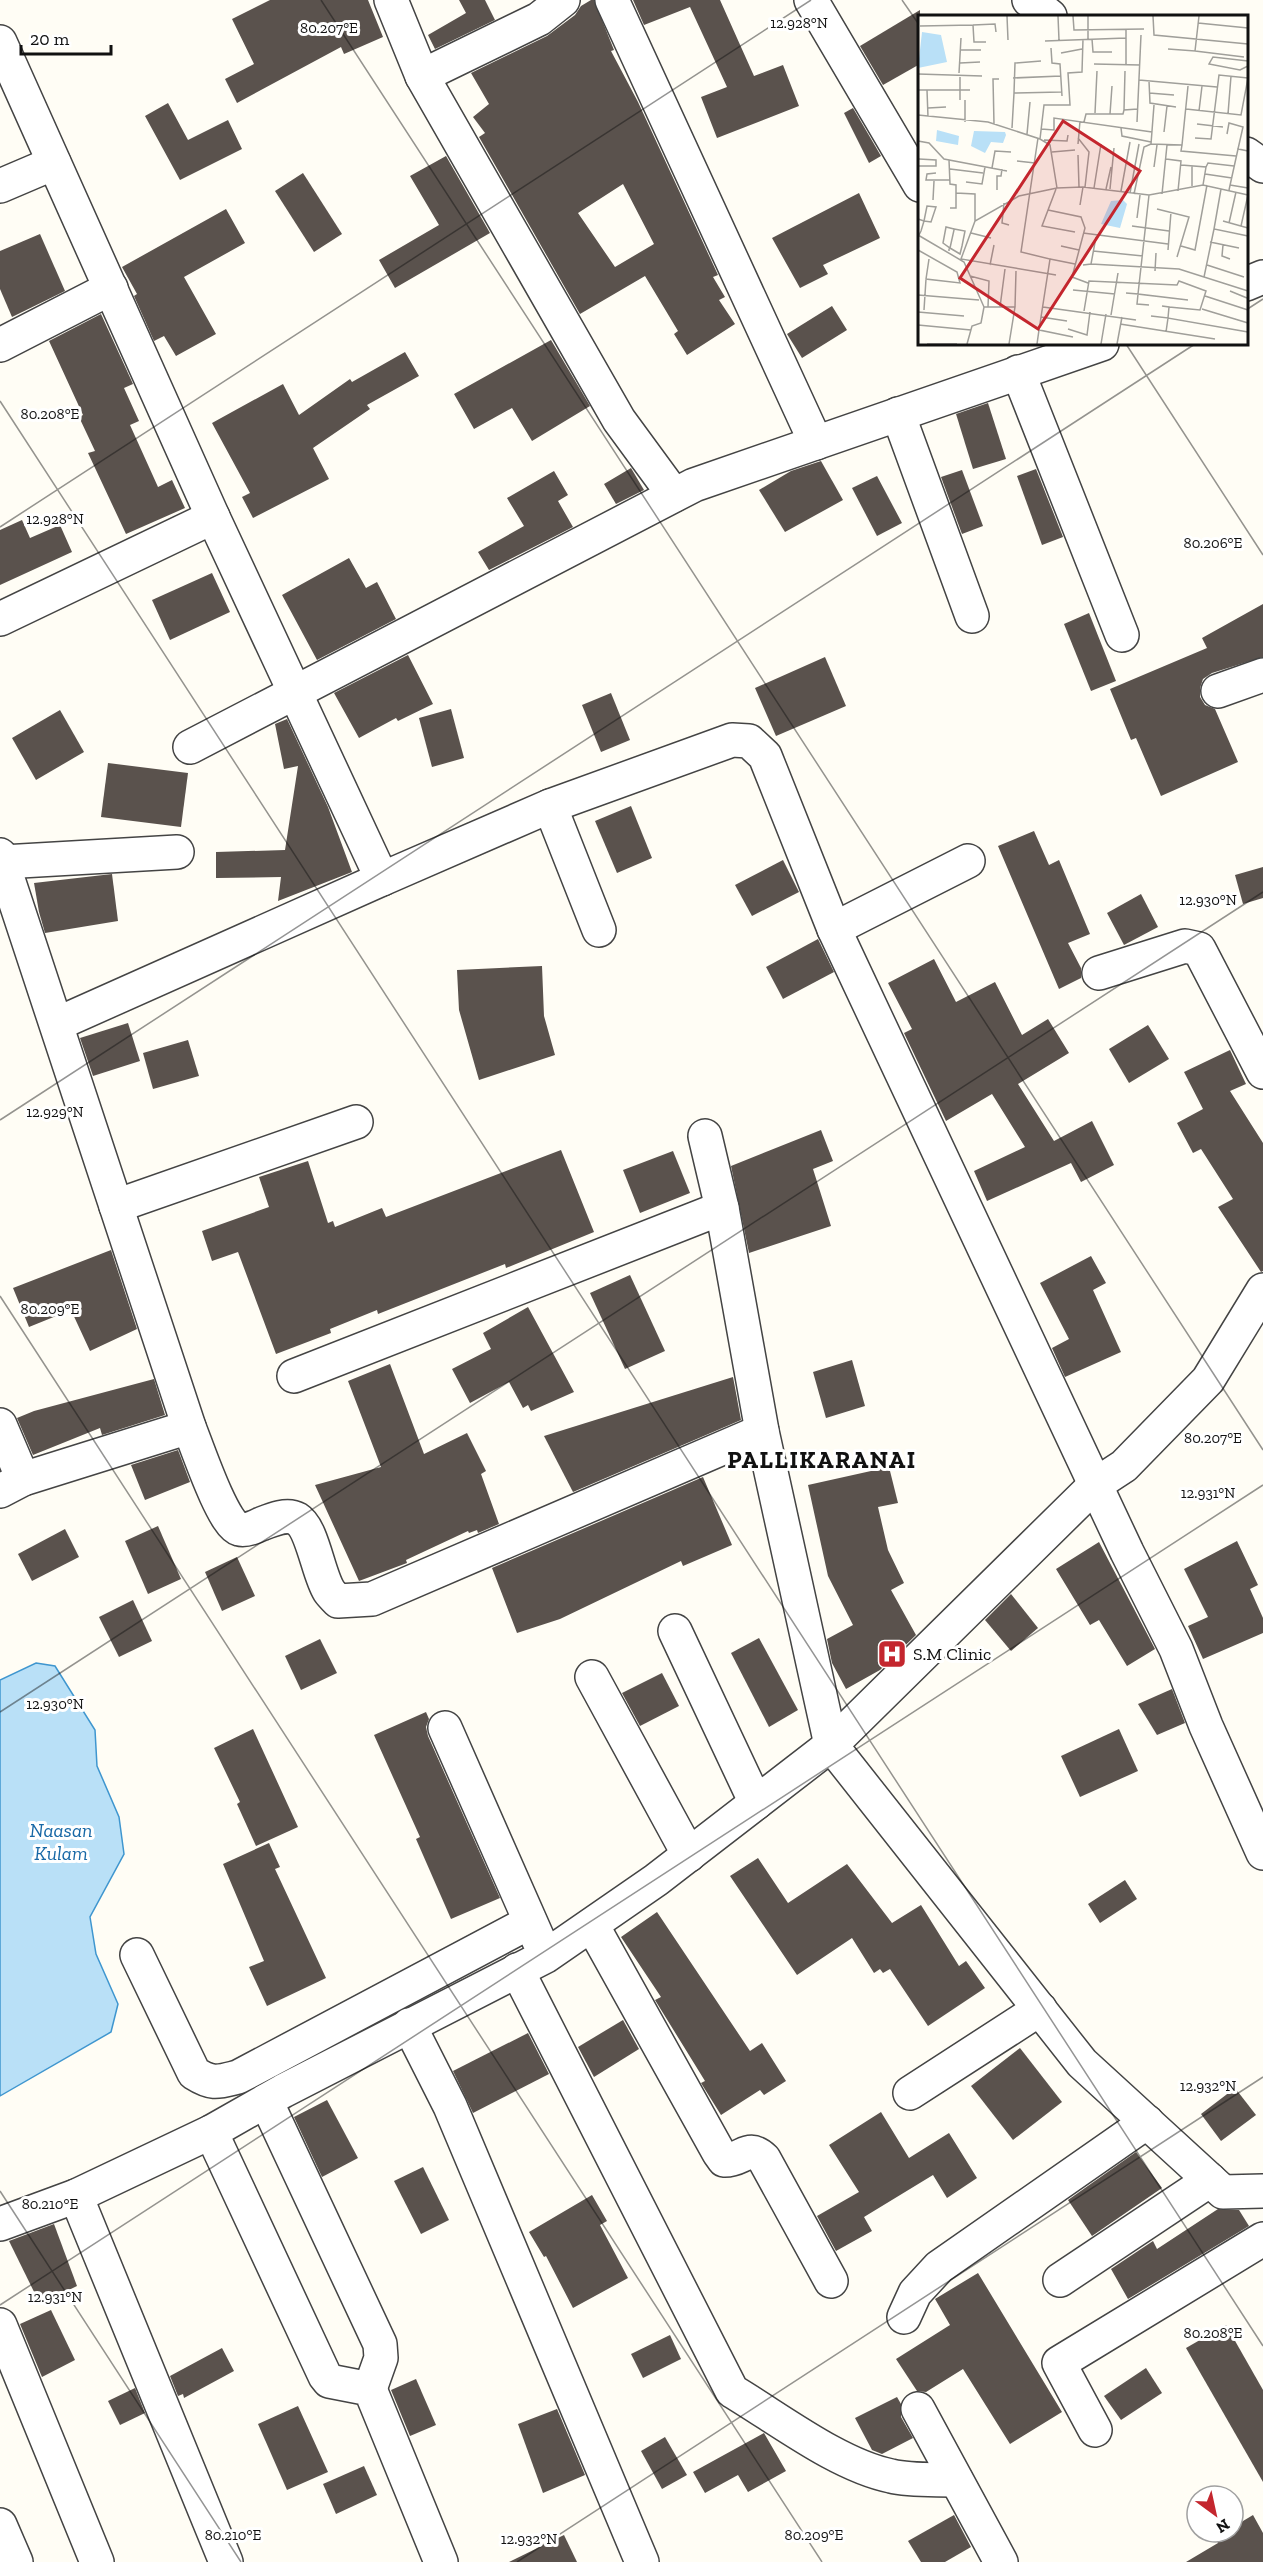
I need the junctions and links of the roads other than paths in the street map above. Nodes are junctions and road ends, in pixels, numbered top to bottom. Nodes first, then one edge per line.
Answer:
1 (391, 0) edge
2 (563, 0) edge
3 (612, 0) edge
4 (811, 0) edge
5 (1029, 0) edge
6 (1049, 15) edge
7 (0, 42) edge
8 (422, 76) junction
9 (1248, 155) edge
10 (54, 163) junction
11 (1263, 166) edge
12 (918, 181) edge
13 (0, 186) edge
14 (1263, 277) edge
15 (1248, 283) edge
16 (111, 288) junction
17 (0, 345) edge
18 (1099, 345) edge
19 (1018, 372) junction
20 (898, 414) junction
21 (816, 443) junction
22 (674, 495) junction
23 (213, 517) junction
24 (972, 616) dead end
25 (0, 619) edge
26 (1122, 635) dead end
27 (1263, 675) edge
28 (1218, 691) dead end
29 (294, 693) junction
30 (190, 747) dead end
31 (550, 806) junction
32 (177, 852) dead end
33 (1, 859) edge
34 (968, 861) dead end
35 (382, 879) junction
36 (834, 929) junction
37 (599, 930) dead end
38 (1099, 973) dead end
39 (57, 1024) junction
40 (1263, 1072) edge
41 (356, 1122) dead end
42 (705, 1136) dead end
43 (116, 1206) junction
44 (722, 1208) junction
45 (1263, 1290) edge
46 (294, 1376) dead end
47 (0, 1425) edge
48 (189, 1426) junction
49 (762, 1431) junction
50 (11, 1485) edge
51 (1095, 1485) junction
52 (675, 1631) dead end
53 (592, 1677) dead end
54 (445, 1728) dead end
55 (831, 1745) junction
56 (756, 1803) junction
57 (1263, 1853) edge
58 (689, 1855) junction
59 (530, 1922) junction
60 (592, 1925) junction
61 (137, 1955) dead end
62 (532, 1963) junction
63 (1040, 2009) junction
64 (409, 2025) junction
65 (910, 2093) dead end
66 (266, 2101) junction
67 (1147, 2122) junction
68 (211, 2132) junction
69 (1210, 2180) junction
70 (1263, 2191) edge
71 (76, 2196) junction
72 (0, 2224) edge
73 (1263, 2239) edge
74 (1060, 2280) dead end
75 (831, 2281) dead end
76 (904, 2317) dead end
77 (0, 2325) edge
78 (370, 2389) junction
79 (918, 2409) dead end
80 (1095, 2430) dead end
81 (956, 2480) junction
82 (0, 2525) edge
83 (15, 2562) edge
84 (97, 2562) edge
85 (226, 2562) edge
86 (441, 2562) edge
87 (642, 2562) edge
88 (1001, 2562) edge

1 - 8 street
2 - 8 street
3 - 21 street
4 - 12 street
5 - 6 street
7 - 10 street
8 - 22 street
9 - 11 street
10 - 13 street
10 - 16 street
14 - 15 street
16 - 17 street
16 - 23 street
18 - 19 street
19 - 20 street
19 - 26 street
20 - 21 street
20 - 24 street
21 - 22 street
22 - 29 street
23 - 25 street
23 - 29 street
27 - 28 street
29 - 30 street
29 - 35 street
31 - 35 street
31 - 36 street
31 - 37 street
32 - 33 street
33 - 39 street
34 - 36 street
35 - 39 street
36 - 51 street
38 - 40 street
39 - 43 street
41 - 43 street
42 - 44 street
43 - 48 street
44 - 46 street
44 - 49 street
45 - 51 street
47 - 50 street
48 - 49 street
48 - 50 street
49 - 55 street
51 - 55 street
51 - 57 street
52 - 56 street
53 - 58 street
54 - 59 street
55 - 56 street
55 - 63 street
56 - 58 street
58 - 60 street
59 - 61 street
59 - 62 street
60 - 62 street
60 - 75 street
62 - 64 street
62 - 81 street
63 - 65 street
63 - 67 street
64 - 66 street
64 - 87 street
66 - 68 street
66 - 78 street
67 - 69 street
67 - 76 street
68 - 71 street
68 - 78 street
69 - 70 street
69 - 74 street
71 - 72 street
71 - 85 street
73 - 80 street
77 - 84 street
78 - 86 street
79 - 81 street
81 - 88 street
82 - 83 street

